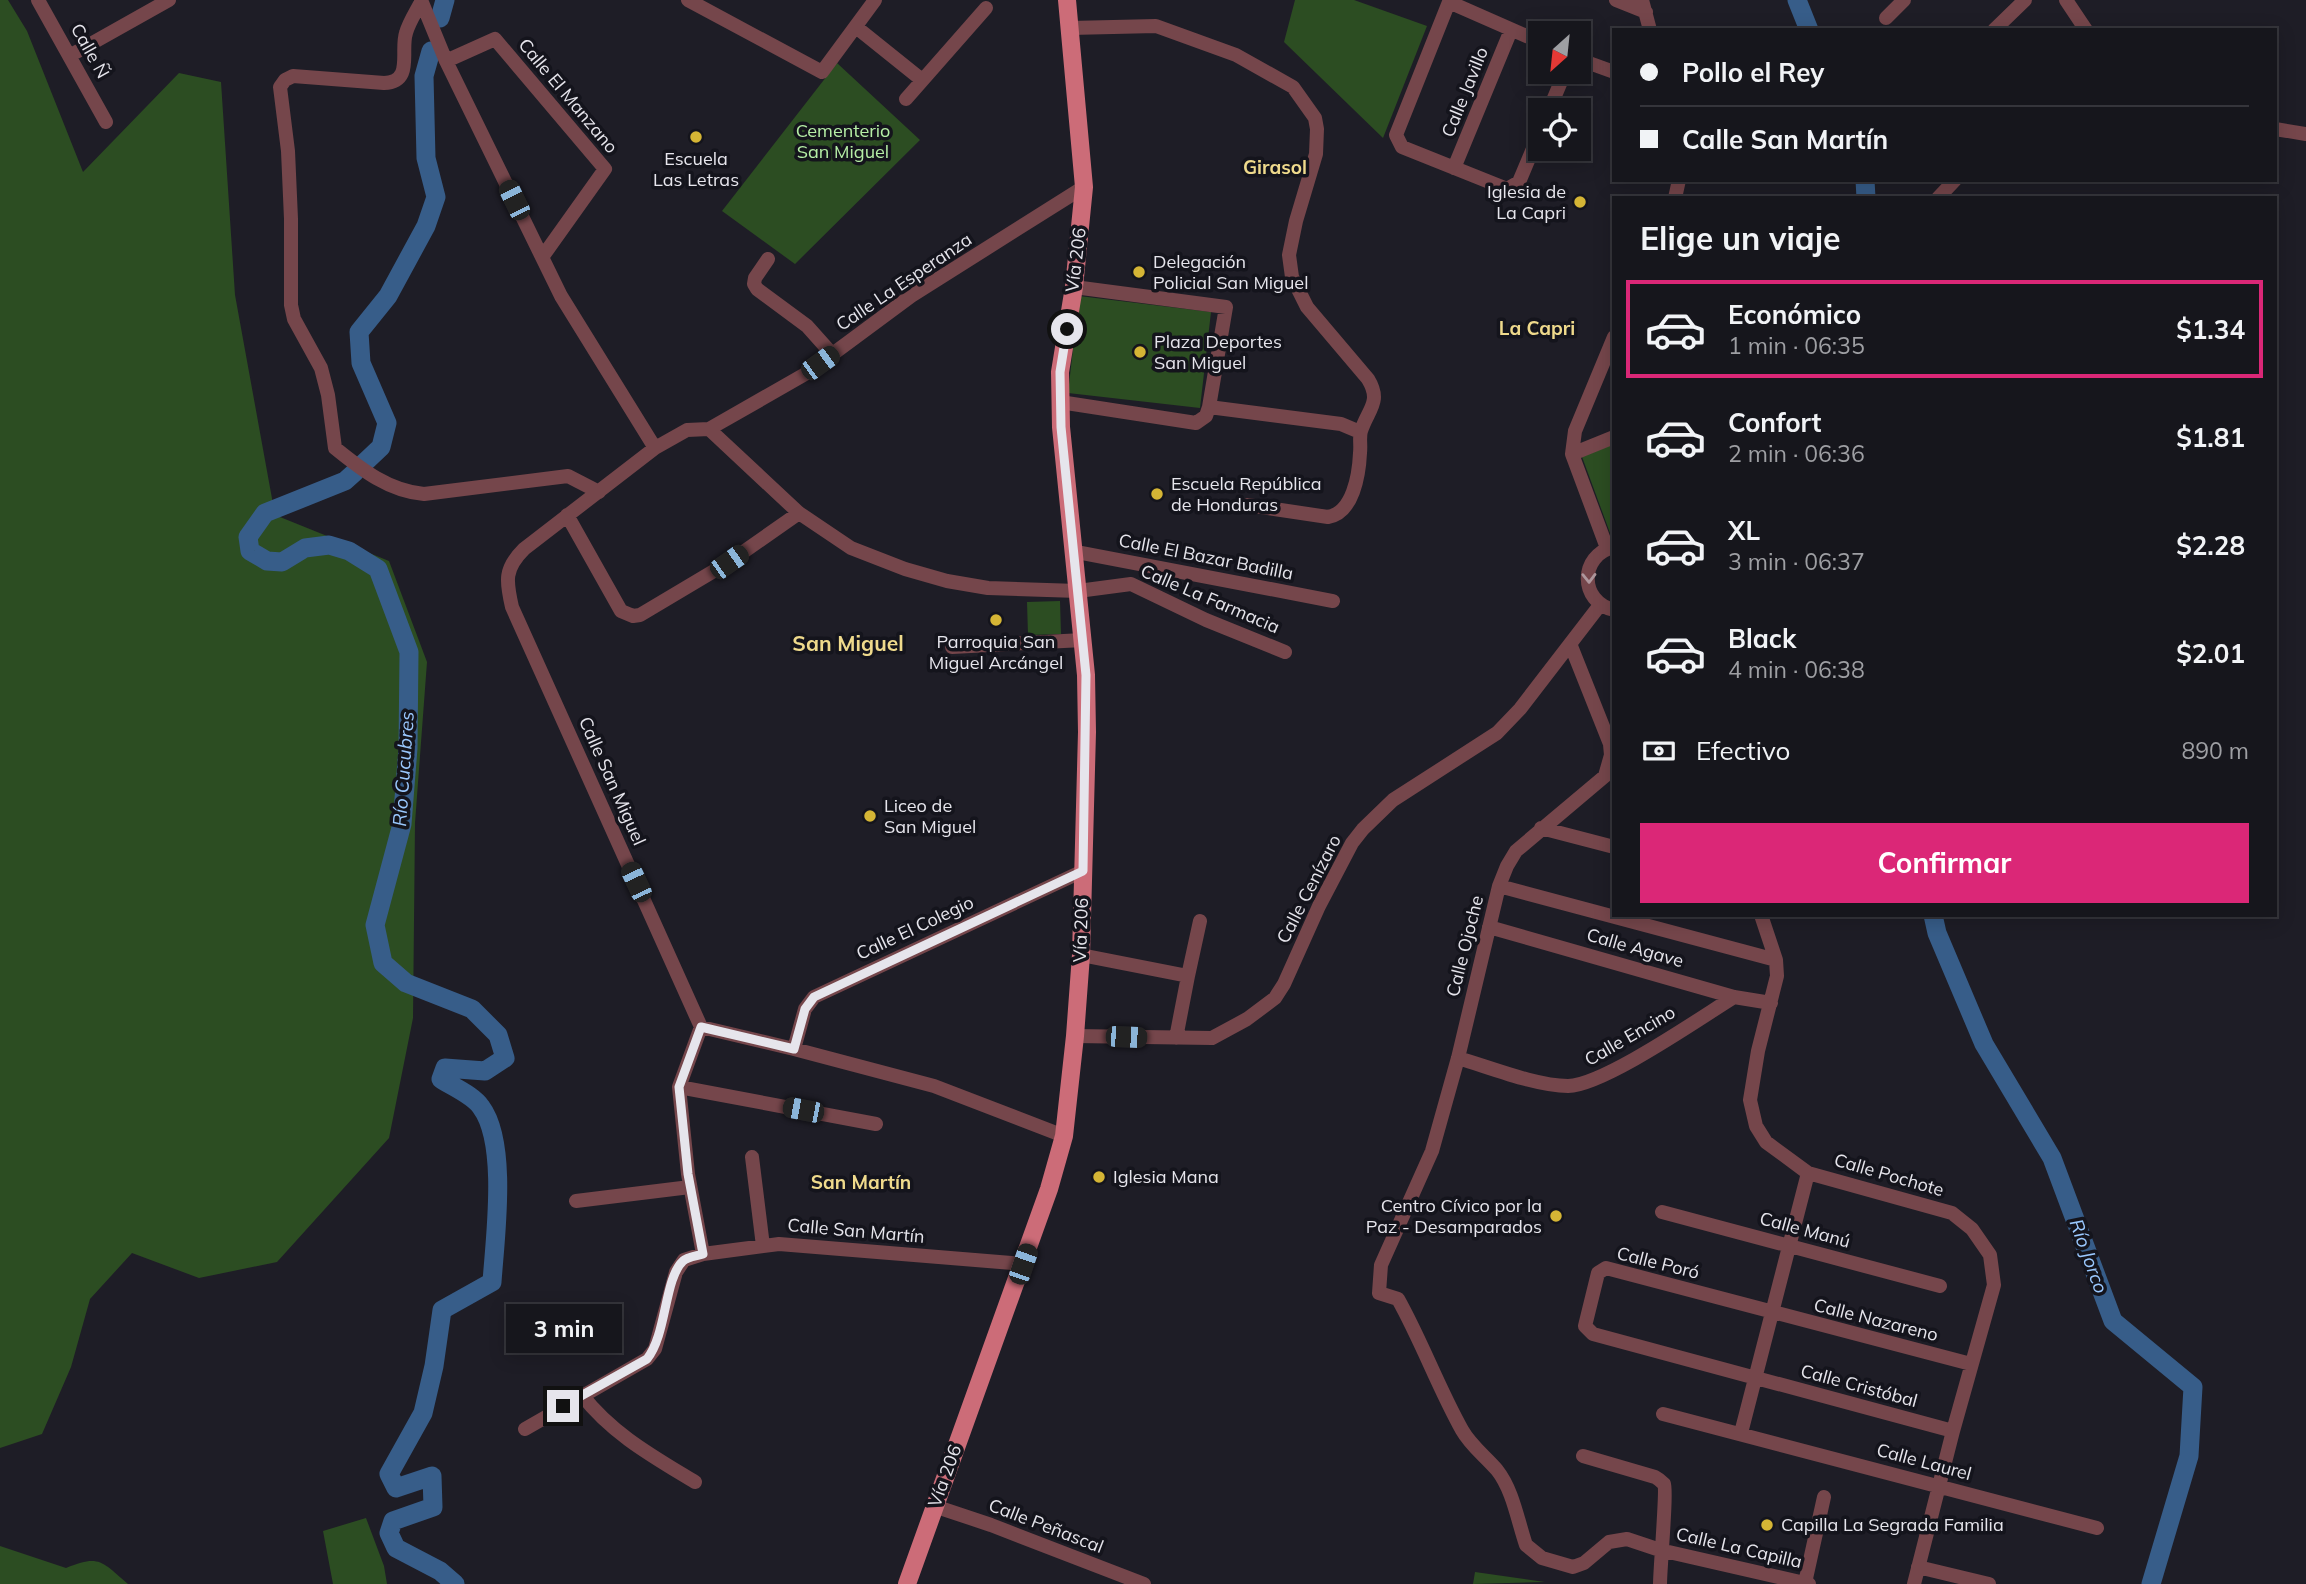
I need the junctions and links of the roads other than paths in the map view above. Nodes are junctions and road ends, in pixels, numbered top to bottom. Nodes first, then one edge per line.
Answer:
1 (38, 0) edge
2 (169, 0) edge
3 (688, 0) edge
4 (875, 0) edge
5 (1068, 0) edge
6 (1616, 0) edge
7 (1904, 0) edge
8 (2025, 0) edge
9 (2066, 0) edge
10 (421, 1) edge
11 (1449, 1) edge
12 (1644, 6) edge
13 (986, 8) dead end
14 (1886, 18) dead end
15 (856, 27) junction
16 (1070, 28) junction
17 (1650, 28) edge
18 (1996, 28) edge
19 (2085, 28) edge
20 (1511, 30) junction
21 (1528, 37) edge
22 (71, 55) junction
23 (446, 61) junction
24 (1591, 64) edge
25 (1612, 71) edge
26 (922, 80) junction
27 (906, 99) dead end
28 (106, 122) dead end
29 (2277, 129) edge
30 (2306, 134) edge
31 (1528, 161) edge
32 (1454, 168) junction
33 (1953, 182) edge
34 (1084, 187) junction
35 (1940, 196) edge
36 (543, 256) junction
37 (768, 259) dead end
38 (1074, 287) junction
39 (1612, 345) edge
40 (832, 354) junction
41 (1607, 365) edge
42 (1060, 402) junction
43 (1209, 407) junction
44 (709, 429) junction
45 (1360, 432) junction
46 (1612, 438) edge
47 (655, 448) junction
48 (1572, 454) junction
49 (599, 492) junction
50 (1248, 505) dead end
51 (799, 513) junction
52 (566, 516) junction
53 (1610, 547) edge
54 (1072, 551) junction
55 (1079, 591) junction
56 (1333, 601) dead end
57 (1607, 608) edge
58 (1083, 640) junction
59 (1571, 646) junction
60 (952, 647) dead end
61 (1285, 652) dead end
62 (1609, 777) edge
63 (1541, 828) junction
64 (1612, 846) edge
65 (1083, 871) junction
66 (1499, 886) junction
67 (1612, 916) edge
68 (1615, 917) edge
69 (1762, 917) edge
70 (1200, 921) dead end
71 (1489, 927) junction
72 (1081, 955) junction
73 (1776, 960) junction
74 (1188, 976) junction
75 (1734, 997) junction
76 (1771, 1003) junction
77 (701, 1027) junction
78 (1075, 1036) junction
79 (1177, 1038) junction
80 (794, 1049) junction
81 (1458, 1058) junction
82 (679, 1087) junction
83 (877, 1124) dead end
84 (1064, 1136) junction
85 (752, 1157) dead end
86 (1808, 1173) junction
87 (690, 1187) junction
88 (576, 1201) dead end
89 (1662, 1212) dead end
90 (763, 1246) junction
91 (1789, 1246) junction
92 (703, 1254) junction
93 (1023, 1264) junction
94 (1940, 1286) dead end
95 (1379, 1293) joint
96 (1772, 1313) junction
97 (1971, 1364) junction
98 (1755, 1378) junction
99 (582, 1395) junction
100 (1663, 1414) dead end
101 (525, 1429) dead end
102 (1953, 1431) junction
103 (1741, 1433) junction
104 (1583, 1456) dead end
105 (695, 1482) dead end
106 (1938, 1485) junction
107 (1824, 1496) dead end
108 (934, 1506) junction
109 (2097, 1528) dead end
110 (1660, 1550) junction
111 (1918, 1567) junction
112 (1807, 1583) edge
113 (907, 1584) edge
114 (1144, 1584) edge
115 (1660, 1584) edge
116 (1914, 1584) edge
117 (1989, 1584) edge

1 - 22 street, Calle Ñ
2 - 22 street
3 - 15 street
4 - 15 street
5 - 16 main road, Vía 206
6 - 12 street
7 - 14 street
8 - 18 street
9 - 19 street
10 - 23 street
10 - 49 street
11 - 20 street
11 - 32 street
12 - 17 street
13 - 26 street
15 - 26 street
16 - 34 main road, Vía 206
16 - 45 street
20 - 21 street
20 - 32 street, Calle Javillo
22 - 28 street, Calle Ñ
23 - 36 street
23 - 36 street, Calle El Manzano
24 - 25 street
26 - 27 street
29 - 30 street
31 - 32 street
33 - 35 street
34 - 38 main road, Vía 206
34 - 40 street, Calle La Esperanza
36 - 47 street
37 - 40 street
38 - 42 main road, Vía 206
38 - 43 street
39 - 41 street
40 - 44 street, Calle La Esperanza
41 - 48 street
42 - 43 street
42 - 54 main road, Vía 206
43 - 45 street
44 - 47 street, Calle La Esperanza
44 - 51 street, Calle La Farmacia
45 - 50 street
46 - 48 street
47 - 49 street, Calle San Miguel
48 - 53 street
49 - 52 street, Calle San Miguel
51 - 52 street
51 - 55 street, Calle La Farmacia
52 - 77 street, Calle San Miguel
53 -> 57 street
54 - 55 main road, Vía 206
54 - 56 street, Calle El Bazar Badilla
55 - 58 main road, Vía 206
55 - 61 street, Calle La Farmacia
57 - 59 street, Calle Cenízaro
58 - 60 street
58 - 65 main road, Vía 206
59 - 62 street, Calle Ojoche
59 - 79 street, Calle Cenízaro
62 - 63 street, Calle Ojoche
63 - 64 street
63 - 66 street, Calle Ojoche
65 - 72 main road, Vía 206
65 - 80 street, Calle El Colegio
66 - 67 street
66 - 71 street, Calle Ojoche
68 - 73 street
69 - 73 street, Calle Pochote
70 - 74 street
71 - 75 street, Calle Agave
71 - 81 street, Calle Ojoche
72 - 74 street
72 - 78 main road, Vía 206
73 - 76 street, Calle Pochote
74 - 79 street
75 - 76 street, Calle Agave
75 - 81 street, Calle Encino
76 - 86 street, Calle Pochote
77 - 80 street
77 - 82 street
78 - 79 street, Calle Cenízaro
78 - 84 main road, Vía 206
80 - 84 street
81 - 95 street, Calle Ojoche
82 - 83 street
82 - 87 street
84 - 93 main road, Vía 206
85 - 90 street
86 - 91 street
86 - 97 street, Calle Pochote
87 - 88 street
87 - 92 street
89 - 91 street, Calle Manú
90 - 92 street, Calle San Martín
90 - 93 street, Calle San Martín
91 - 94 street, Calle Manú
91 - 96 street
92 - 99 street, Calle San Martín
93 - 108 main road, Vía 206
95 - 110 street, Calle La Capilla
96 - 97 street, Calle Nazareno
96 - 98 street
96 - 98 street, Calle Poró
97 - 102 street, Calle Pochote
98 - 102 street, Calle Cristóbal
98 - 103 street
99 - 101 street, Calle San Martín
99 - 105 street
100 - 103 street, Calle Laurel
102 - 106 street, Calle Pochote
103 - 106 street, Calle Laurel
104 - 110 street
106 - 109 street, Calle Laurel
106 - 111 street, Calle Pochote
107 - 112 street
108 - 113 main road, Vía 206
108 - 114 street, Calle Peñascal
110 - 112 street, Calle La Capilla
110 - 115 street
111 - 116 street, Calle Pochote
111 - 117 street

